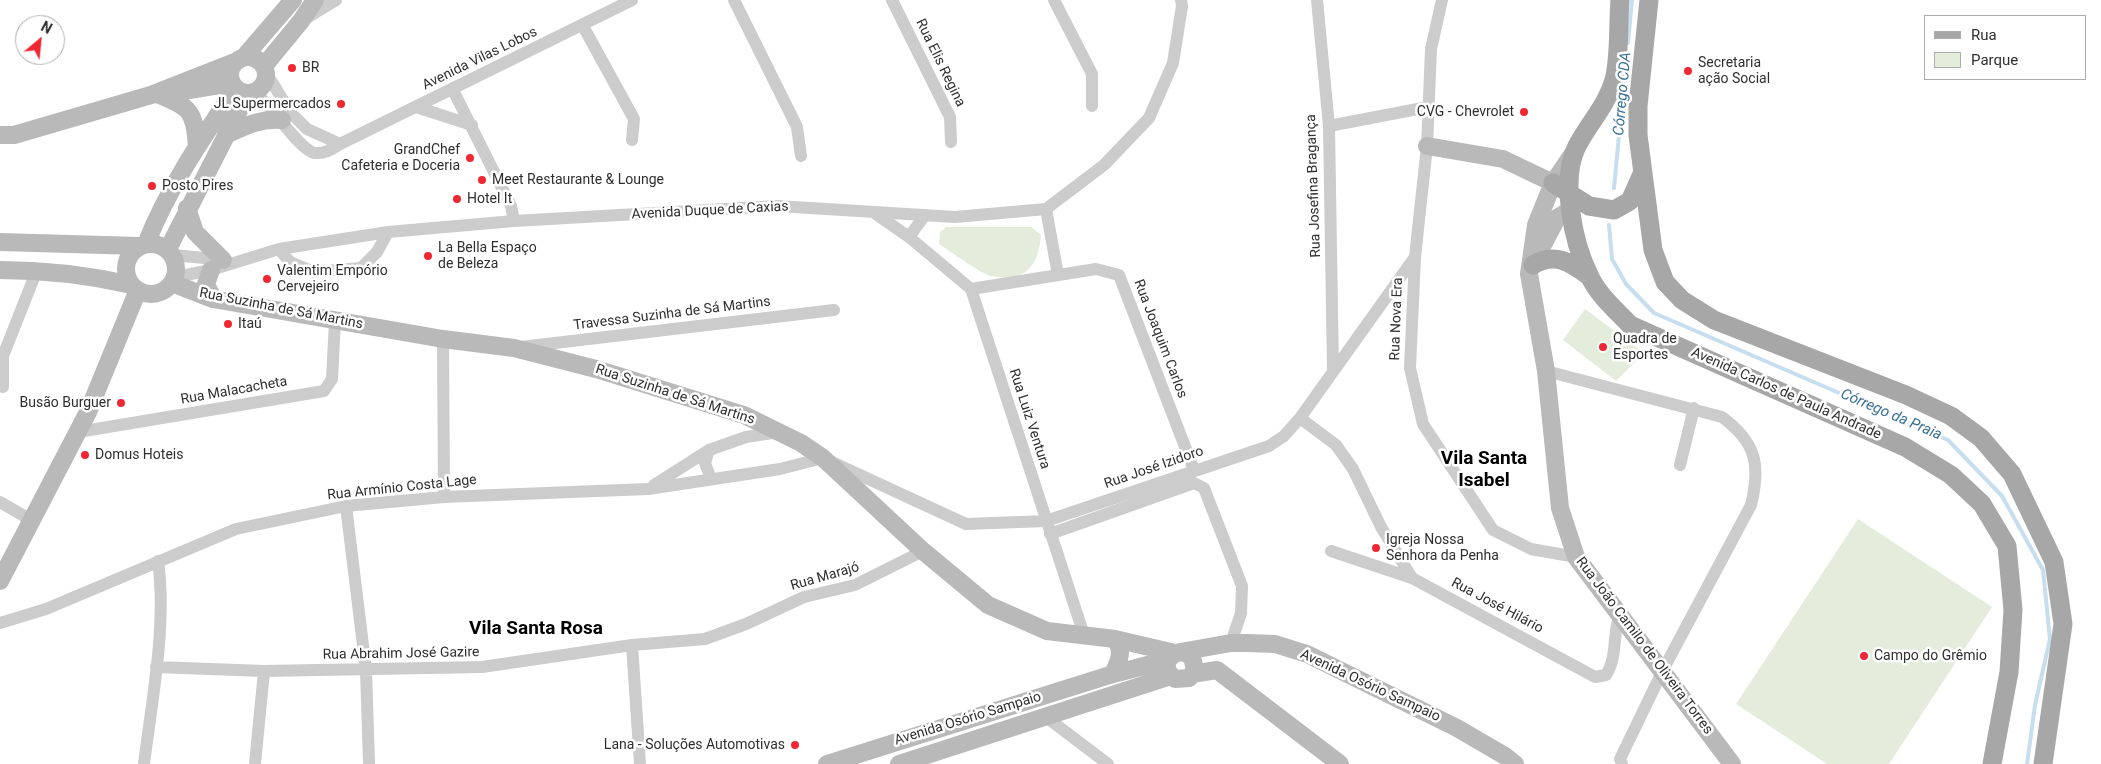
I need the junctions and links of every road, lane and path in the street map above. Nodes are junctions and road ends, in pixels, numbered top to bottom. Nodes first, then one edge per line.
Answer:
1 (293, 0) edge
2 (314, 0) edge
3 (336, 0) edge
4 (632, 0) edge
5 (734, 0) edge
6 (892, 0) edge
7 (1054, 0) edge
8 (1181, 0) edge
9 (1317, 0) edge
10 (1442, 0) edge
11 (1620, 0) edge
12 (1649, 0) edge
13 (301, 21) junction
14 (583, 26) junction
15 (240, 60) junction
16 (264, 69) junction
17 (243, 89) junction
18 (453, 90) junction
19 (154, 95) junction
20 (1092, 106) dead end
21 (416, 107) junction
22 (1428, 107) junction
23 (282, 120) junction
24 (472, 125) junction
25 (1329, 126) junction
26 (0, 135) edge
27 (226, 135) junction
28 (632, 140) dead end
29 (951, 142) dead end
30 (340, 144) junction
31 (197, 146) junction
32 (1427, 146) junction
33 (1577, 147) junction
34 (801, 156) dead end
35 (1642, 174) junction
36 (1553, 183) junction
37 (1577, 203) junction
38 (187, 208) junction
39 (1046, 209) junction
40 (874, 213) junction
41 (925, 215) junction
42 (514, 221) junction
43 (388, 232) junction
44 (909, 237) junction
45 (0, 242) edge
46 (142, 245) junction
47 (279, 249) junction
48 (170, 252) junction
49 (1415, 257) junction
50 (223, 264) junction
51 (0, 270) edge
52 (37, 270) junction
53 (1531, 270) junction
54 (1058, 275) junction
55 (1589, 276) junction
56 (174, 280) junction
57 (135, 288) junction
58 (971, 289) junction
59 (213, 299) junction
60 (834, 310) dead end
61 (335, 321) junction
62 (443, 339) junction
63 (514, 348) junction
64 (1, 356) edge
65 (1333, 371) junction
66 (1546, 371) junction
67 (3, 388) dead end
68 (1694, 408) junction
69 (744, 415) junction
70 (1300, 418) junction
71 (78, 432) junction
72 (778, 432) junction
73 (746, 437) junction
74 (802, 443) junction
75 (709, 450) junction
76 (824, 458) junction
77 (1680, 464) dead end
78 (797, 466) junction
79 (1194, 470) junction
80 (711, 479) junction
81 (648, 488) junction
82 (444, 497) junction
83 (0, 502) edge
84 (346, 506) junction
85 (31, 520) junction
86 (1046, 521) junction
87 (1050, 534) junction
88 (923, 551) junction
89 (1331, 551) dead end
90 (1576, 557) junction
91 (158, 561) junction
92 (1412, 578) junction
93 (0, 581) edge
94 (1620, 613) junction
95 (0, 623) edge
96 (1084, 634) junction
97 (706, 639) joint
98 (1115, 639) junction
99 (1231, 643) junction
100 (632, 645) junction
101 (1173, 660) junction
102 (156, 666) junction
103 (366, 670) junction
104 (1217, 670) junction
105 (1663, 670) junction
106 (264, 671) junction
107 (1112, 674) junction
108 (1192, 674) junction
109 (1046, 717) junction
110 (144, 764) edge
111 (255, 764) edge
112 (369, 764) edge
113 (640, 764) edge
114 (827, 764) edge
115 (899, 764) edge
116 (1108, 764) edge
117 (1340, 764) edge
118 (1515, 764) edge
119 (1622, 764) edge
120 (1732, 764) edge
121 (1992, 764) edge
122 (2043, 764) edge

1 - 15 street
2 - 13 street
3 - 13 street
4 - 14 street, Avenida Vilas Lobos
5 - 34 street
6 - 29 street, Rua Elis Regina
7 - 20 street
8 - 39 street
9 - 25 street, Rua Josefina Bragança
10 - 22 street, Rua Nova Era
11 - 33 main road, Avenida Carlos de Paula Andrade
12 - 35 main road
13 - 16 street
14 - 18 street, Avenida Vilas Lobos
14 - 28 street
15 - 16 street
15 - 17 street
15 - 19 street
16 - 17 street
16 - 30 street
17 - 19 street
17 - 23 street, Avenida Vilas Lobos
17 - 27 street
17 - 31 street
18 - 21 street, Avenida Vilas Lobos
18 - 24 street
19 - 26 street
19 - 31 street
21 - 24 street
21 - 30 street, Avenida Vilas Lobos
22 - 25 street
22 - 32 street, Rua Nova Era
23 - 27 street
23 - 30 street, Avenida Vilas Lobos
24 - 42 street
25 - 65 street, Rua Josefina Bragança
27 - 38 street
31 - 46 street
32 - 36 street
32 - 49 street, Rua Nova Era
33 - 36 street, Rua João Camilo de Oliveira Torres
33 - 37 main road, Avenida Carlos de Paula Andrade
35 - 37 main road
35 - 122 main road
36 - 37 main road
36 - 53 street, Rua João Camilo de Oliveira Torres
37 - 53 street
37 - 55 main road, Avenida Carlos de Paula Andrade
38 - 48 street
38 - 50 street
39 - 41 street, Avenida Duque de Caxias
39 - 54 street
40 - 41 street, Avenida Duque de Caxias
40 - 42 street, Avenida Duque de Caxias
40 - 44 street
41 - 44 street
42 - 43 street, Avenida Duque de Caxias
43 - 47 street, Avenida Duque de Caxias
43 - 47 street
44 - 58 street
45 - 46 street
46 - 48 street
46 - 57 street
47 - 50 street, Avenida Duque de Caxias
48 - 50 street, Avenida Duque de Caxias
48 - 56 street
49 - 65 street, Rua José Izidoro
49 - 90 street, Rua Nova Era
50 - 56 street, Avenida Duque de Caxias
50 - 59 street
51 - 52 street
52 - 57 street
52 - 64 street
53 - 55 main road
53 - 66 street, Rua João Camilo de Oliveira Torres
54 - 58 street, Rua Joaquim Carlos
54 - 79 street, Rua Joaquim Carlos
55 - 121 main road, Avenida Carlos de Paula Andrade
56 - 57 street
56 - 59 street, Rua Suzinha de Sá Martins
57 - 71 street
58 - 86 street, Rua Luiz Ventura
59 - 61 street, Rua Suzinha de Sá Martins
60 - 63 street, Travessa Suzinha de Sá Martins
61 - 62 street, Rua Suzinha de Sá Martins
61 - 71 street, Rua Malacacheta
62 - 63 street, Rua Suzinha de Sá Martins
62 - 82 street
63 - 69 street, Rua Suzinha de Sá Martins
64 - 67 street
65 - 70 street, Rua José Izidoro
66 - 68 street
66 - 90 street, Rua João Camilo de Oliveira Torres
68 - 77 street
68 - 105 street
69 - 72 street, Rua Suzinha de Sá Martins
69 - 73 street
70 - 79 street, Rua José Izidoro
70 - 92 street
71 - 85 street
72 - 73 street, Rua Armínio Costa Lage
72 - 74 street, Rua Suzinha de Sá Martins
73 - 75 street, Rua Armínio Costa Lage
74 - 76 street, Rua Suzinha de Sá Martins
74 - 78 street
75 - 80 street
75 - 81 street, Rua Armínio Costa Lage
76 - 78 street, Rua Armínio Costa Lage
76 - 86 street, Rua José Izidoro
76 - 88 street, Rua Suzinha de Sá Martins
78 - 80 street, Rua Armínio Costa Lage
79 - 86 street, Rua José Izidoro
80 - 81 street, Rua Armínio Costa Lage
81 - 82 street, Rua Armínio Costa Lage
82 - 84 street, Rua Armínio Costa Lage
83 - 85 street
84 - 91 street, Rua Armínio Costa Lage
84 - 103 street
85 - 93 street
86 - 87 street, Rua Luiz Ventura
87 - 96 street, Rua Luiz Ventura
87 - 99 street
88 - 96 street, Rua Suzinha de Sá Martins
88 - 97 street, Rua Marajó
89 - 92 street, Rua José Hilário
90 - 94 street, Rua João Camilo de Oliveira Torres
91 - 95 street, Rua Armínio Costa Lage
91 - 102 street
92 - 94 street, Rua José Hilário
94 - 105 street, Rua João Camilo de Oliveira Torres
96 - 98 street, Rua Suzinha de Sá Martins
97 - 100 street, Rua Abrahim José Gazire
98 - 101 street, Rua Suzinha de Sá Martins
98 - 107 street
99 - 101 street, Avenida Osório Sampaio
99 - 104 street
99 - 118 street, Avenida Osório Sampaio
100 - 103 street, Rua Abrahim José Gazire
100 - 113 street
101 - 107 street, Avenida Osório Sampaio
101 - 108 street
101 - 108 street
101 - 109 street, Avenida Osório Sampaio
102 - 106 street, Rua Abrahim José Gazire
102 - 110 street
103 - 106 street, Rua Abrahim José Gazire
103 - 112 street
104 - 108 street
104 - 117 street
105 - 119 street
105 - 120 street, Rua João Camilo de Oliveira Torres
106 - 111 street
107 - 114 street, Avenida Osório Sampaio
109 - 115 street, Avenida Osório Sampaio
109 - 116 street

